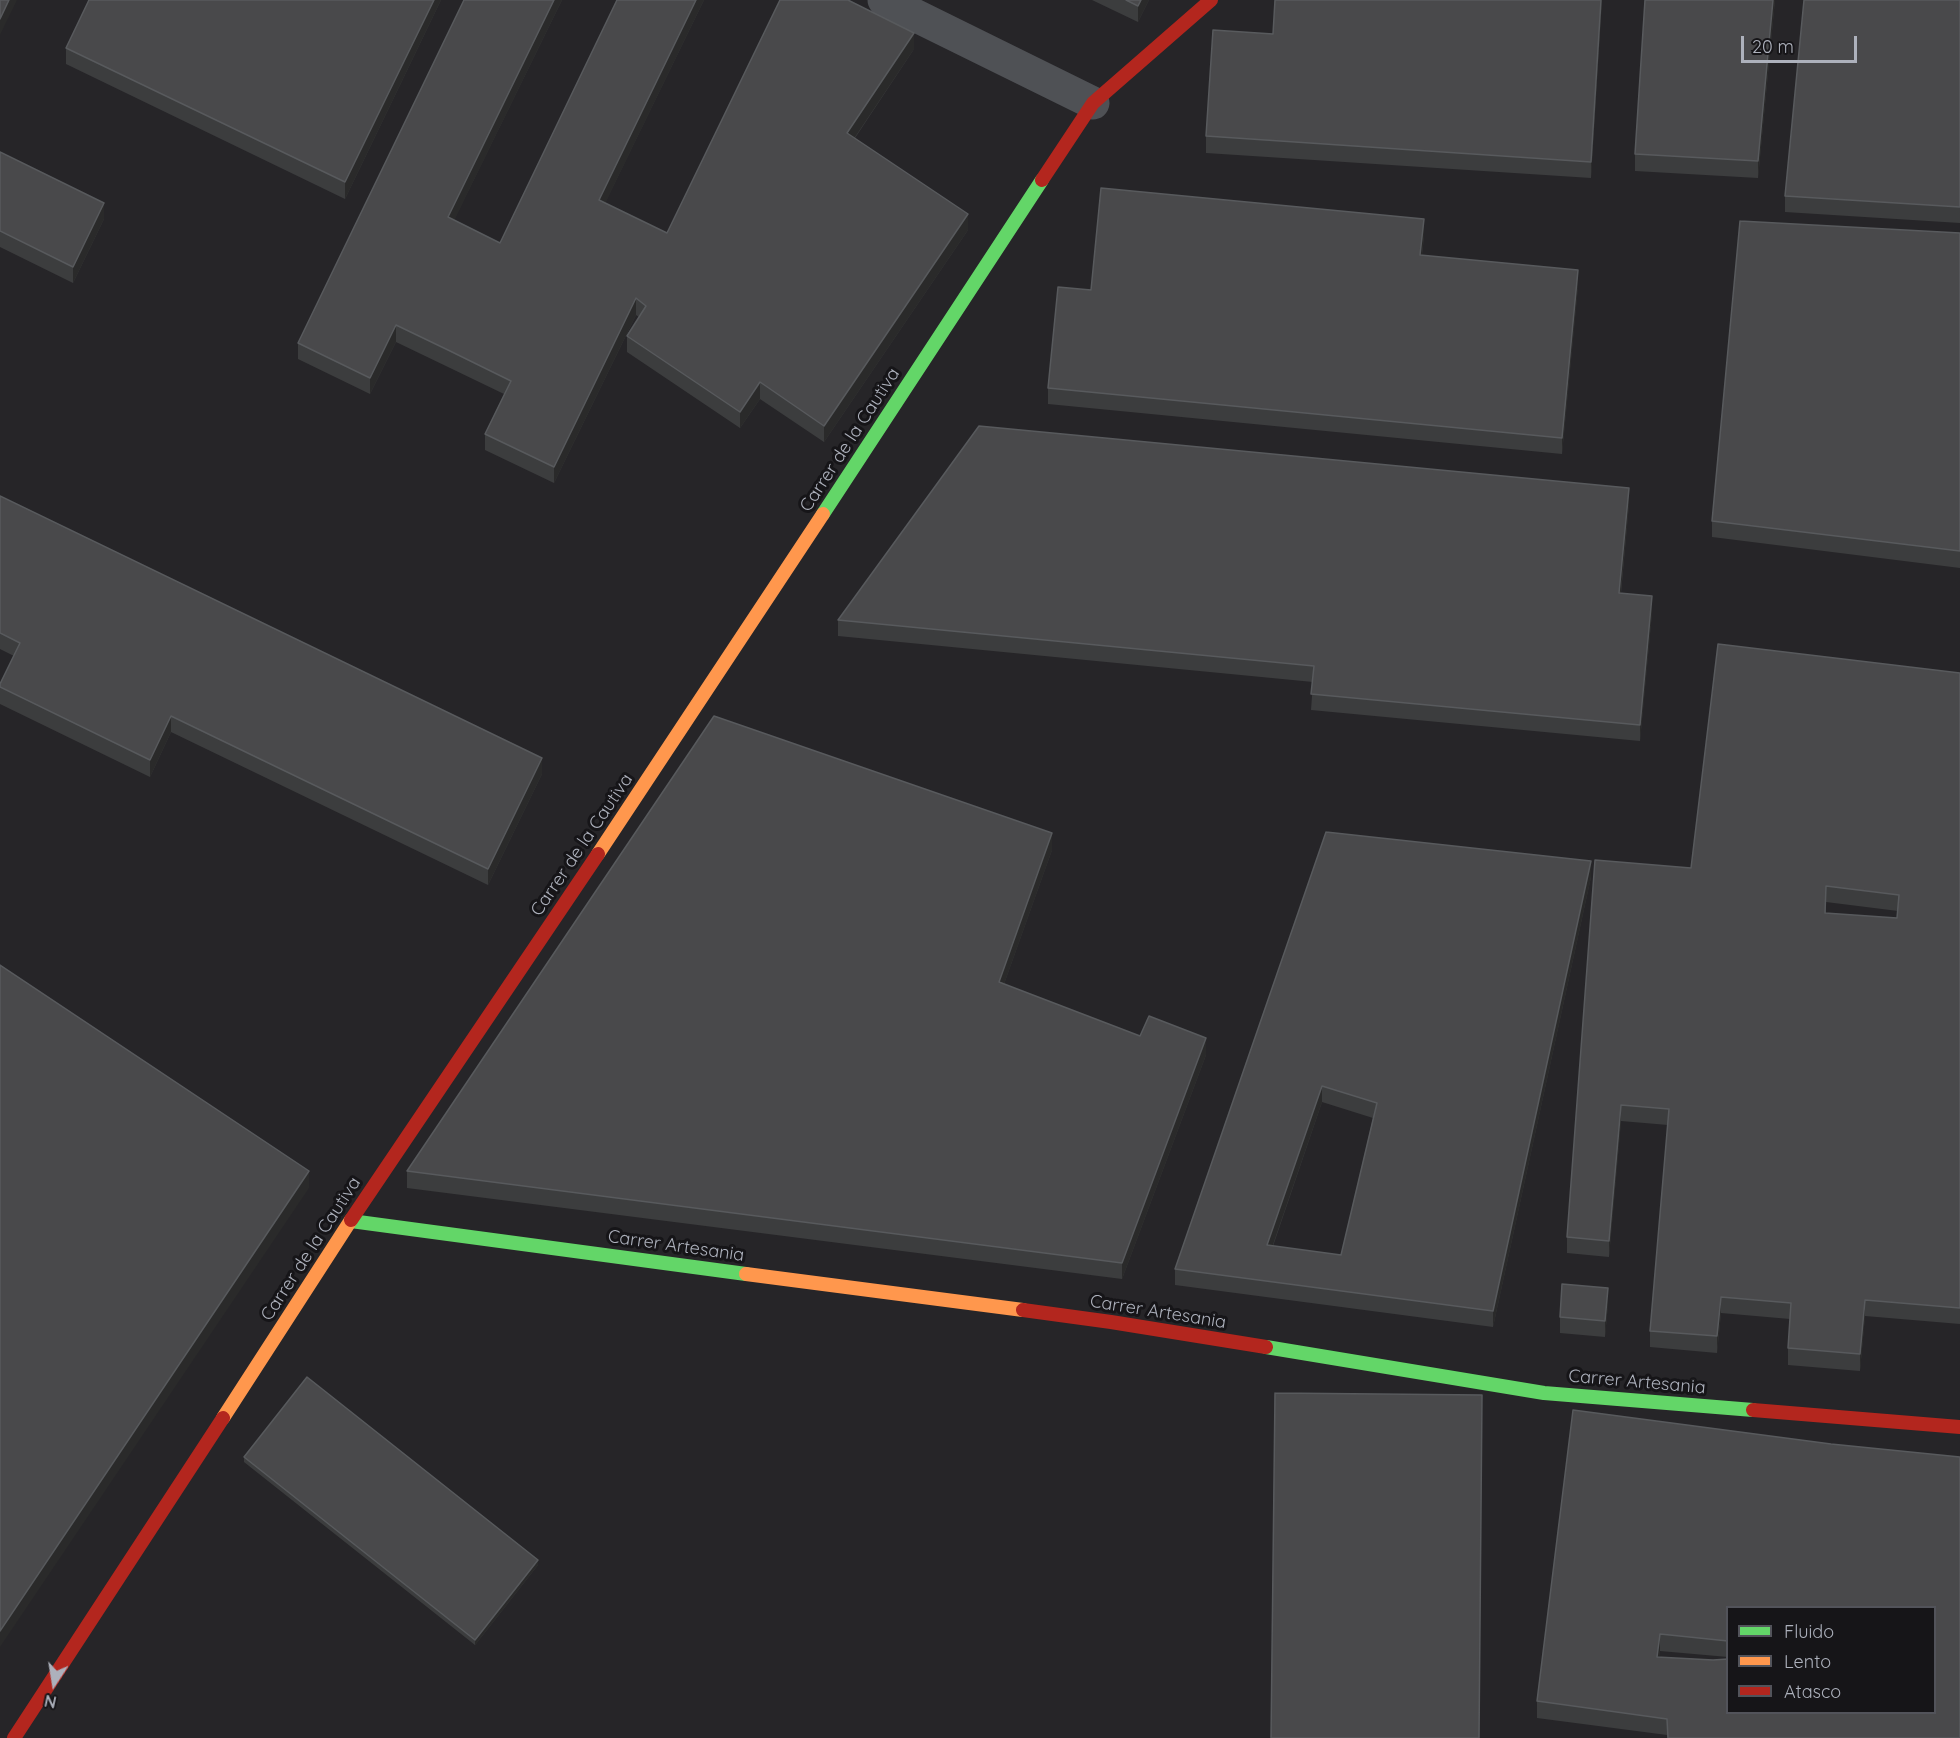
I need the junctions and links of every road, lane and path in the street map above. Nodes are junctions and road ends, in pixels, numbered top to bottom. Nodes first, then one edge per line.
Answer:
1 (884, 0) edge
2 (1211, 0) edge
3 (1093, 102) junction
4 (351, 1221) junction
5 (1960, 1427) edge
6 (14, 1738) edge

1 - 3 street
2 - 3 street, Carrer de la Cautiva
3 - 4 street, Carrer de la Cautiva
4 - 5 street, Carrer Artesania
4 - 6 street, Carrer de la Cautiva

